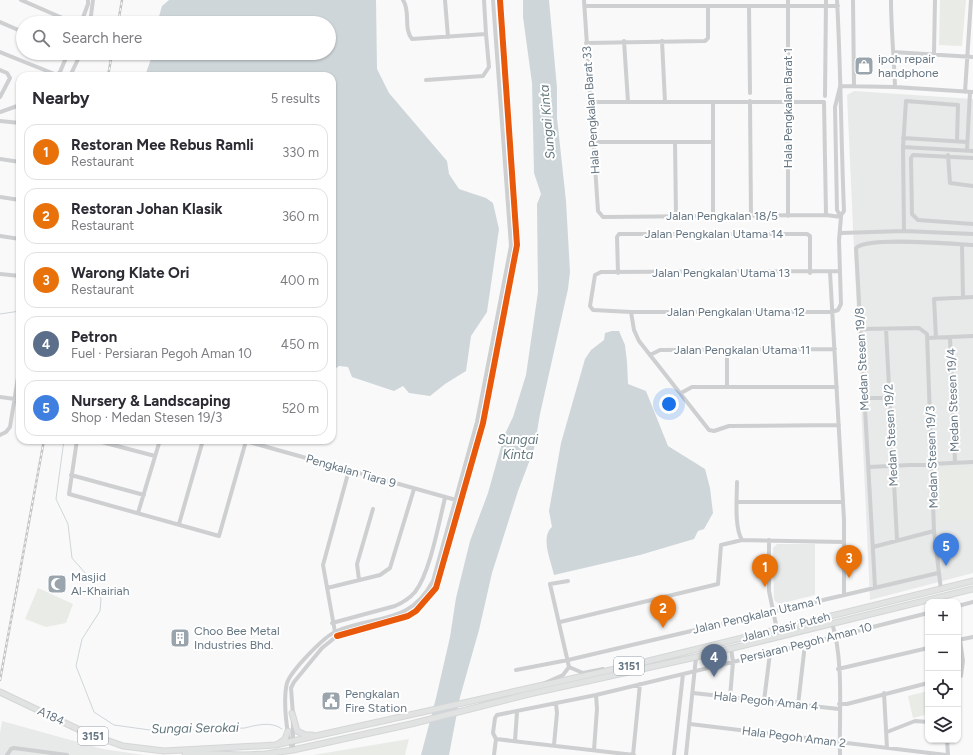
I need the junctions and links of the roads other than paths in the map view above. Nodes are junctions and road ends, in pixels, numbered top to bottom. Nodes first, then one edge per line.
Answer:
1 (21, 0) edge
2 (88, 0) edge
3 (93, 0) edge
4 (403, 0) edge
5 (445, 0) edge
6 (484, 0) edge
7 (493, 0) edge
8 (500, 0) edge
9 (584, 0) edge
10 (622, 0) edge
11 (717, 0) edge
12 (766, 0) edge
13 (788, 0) edge
14 (826, 0) edge
15 (837, 0) edge
16 (853, 0) edge
17 (891, 0) edge
18 (935, 0) edge
19 (970, 0) edge
20 (584, 6) junction
21 (621, 6) junction
22 (708, 6) junction
23 (717, 6) junction
24 (749, 6) junction
25 (766, 6) junction
26 (788, 6) junction
27 (826, 6) junction
28 (838, 6) junction
29 (58, 16) edge
30 (84, 16) edge
31 (91, 16) edge
32 (0, 22) edge
33 (971, 24) edge
34 (16, 29) edge
35 (486, 32) junction
36 (448, 37) junction
37 (624, 41) junction
38 (662, 41) junction
39 (586, 43) junction
40 (0, 52) edge
41 (893, 52) junction
42 (934, 53) junction
43 (967, 57) junction
44 (973, 57) edge
45 (16, 59) edge
46 (19, 60) edge
47 (65, 60) edge
48 (78, 60) edge
49 (0, 70) edge
50 (47, 72) edge
51 (60, 72) edge
52 (72, 72) edge
53 (426, 80) dead end
54 (854, 86) junction
55 (840, 87) junction
56 (895, 87) junction
57 (964, 92) junction
58 (971, 92) edge
59 (750, 93) dead end
60 (825, 96) dead end
61 (0, 98) edge
62 (750, 101) junction
63 (788, 101) junction
64 (590, 102) junction
65 (628, 102) junction
66 (666, 102) junction
67 (713, 102) junction
68 (971, 105) edge
69 (16, 106) edge
70 (0, 112) edge
71 (0, 122) edge
72 (16, 123) edge
73 (903, 138) junction
74 (957, 141) junction
75 (593, 142) junction
76 (675, 142) junction
77 (713, 142) junction
78 (967, 142) junction
79 (903, 147) junction
80 (948, 150) junction
81 (966, 150) junction
82 (973, 151) edge
83 (948, 157) junction
84 (973, 158) edge
85 (0, 159) edge
86 (16, 161) edge
87 (973, 186) edge
88 (0, 197) edge
89 (16, 199) edge
90 (826, 215) junction
91 (676, 216) junction
92 (713, 216) junction
93 (750, 216) junction
94 (788, 216) junction
95 (841, 216) junction
96 (604, 217) joint
97 (973, 224) edge
98 (904, 230) junction
99 (841, 233) junction
100 (973, 234) edge
101 (0, 236) edge
102 (16, 238) edge
103 (962, 245) junction
104 (973, 245) edge
105 (840, 271) junction
106 (830, 272) junction
107 (618, 273) junction
108 (810, 273) junction
109 (0, 274) edge
110 (16, 276) edge
111 (963, 297) junction
112 (973, 297) edge
113 (593, 310) joint
114 (631, 312) junction
115 (832, 312) junction
116 (861, 329) junction
117 (886, 329) junction
118 (973, 336) edge
119 (950, 337) junction
120 (927, 338) junction
121 (936, 338) junction
122 (834, 349) junction
123 (727, 350) junction
124 (650, 355) junction
125 (727, 387) junction
126 (837, 387) junction
127 (16, 392) edge
128 (681, 393) junction
129 (0, 397) edge
130 (865, 398) junction
131 (889, 398) junction
132 (15, 399) junction
133 (839, 425) junction
134 (0, 435) edge
135 (76, 444) edge
136 (109, 444) edge
137 (159, 444) edge
138 (202, 444) edge
139 (243, 444) edge
140 (255, 444) edge
141 (155, 456) junction
142 (955, 462) junction
143 (973, 462) edge
144 (931, 464) junction
145 (893, 466) junction
146 (868, 467) junction
147 (349, 470) junction
148 (71, 475) junction
149 (737, 482) dead end
150 (414, 489) junction
151 (144, 495) junction
152 (445, 498) junction
153 (455, 500) junction
154 (460, 501) junction
155 (737, 502) junction
156 (842, 502) junction
157 (373, 509) dead end
158 (138, 513) junction
159 (179, 524) junction
160 (934, 530) junction
161 (742, 540) junction
162 (769, 540) junction
163 (897, 540) junction
164 (844, 542) junction
165 (873, 546) junction
166 (938, 573) junction
167 (359, 580) junction
168 (568, 581) dead end
169 (973, 581) edge
170 (876, 587) junction
171 (327, 588) junction
172 (973, 589) edge
173 (942, 590) junction
174 (844, 594) junction
175 (973, 602) edge
176 (961, 605) edge
177 (773, 610) junction
178 (925, 614) edge
179 (560, 622) junction
180 (332, 623) junction
181 (832, 623) junction
182 (777, 630) junction
183 (335, 631) junction
184 (803, 631) junction
185 (836, 635) junction
186 (337, 636) junction
187 (973, 637) edge
188 (961, 640) edge
189 (726, 642) junction
190 (805, 644) junction
191 (731, 648) junction
192 (925, 649) edge
193 (961, 650) edge
194 (770, 653) junction
195 (696, 657) junction
196 (655, 659) junction
197 (568, 660) junction
198 (733, 662) junction
199 (569, 667) junction
200 (624, 667) junction
201 (838, 669) junction
202 (516, 670) dead end
203 (695, 671) junction
204 (683, 674) junction
205 (961, 676) edge
206 (640, 684) junction
207 (925, 684) edge
208 (539, 685) junction
209 (0, 692) edge
210 (693, 693) junction
211 (884, 693) junction
212 (596, 695) junction
213 (730, 697) junction
214 (764, 701) junction
215 (292, 704) junction
216 (556, 704) junction
217 (839, 704) junction
218 (286, 705) junction
219 (798, 705) junction
220 (839, 709) junction
221 (517, 712) junction
222 (292, 713) junction
223 (925, 722) edge
224 (411, 724) junction
225 (690, 724) junction
226 (358, 728) junction
227 (288, 731) junction
228 (887, 732) junction
229 (331, 734) junction
230 (496, 739) junction
231 (514, 741) junction
232 (840, 741) junction
233 (292, 742) junction
234 (329, 742) junction
235 (947, 743) edge
236 (273, 746) junction
237 (554, 746) junction
238 (888, 748) junction
239 (293, 750) junction
240 (594, 750) junction
241 (172, 751) junction
242 (281, 753) edge
243 (269, 754) edge
244 (616, 754) edge
245 (7, 755) edge
246 (67, 755) edge
247 (244, 755) edge
248 (494, 755) edge
249 (633, 755) edge
250 (674, 755) edge
251 (686, 755) edge
252 (840, 755) edge
253 (947, 755) edge

1 - 29 street
2 - 30 street
3 - 31 street
4 - 36 street
5 - 36 street
6 - 35 street
7 - 153 street
8 - 154 street
9 - 20 street, Hala Pengkalan Barat 33
10 - 21 street
11 - 23 street
12 - 25 street
13 - 26 street, Hala Pengkalan Barat 1
14 - 27 street
15 - 28 street
16 - 54 street
17 - 41 street
18 - 42 street
19 - 33 street
20 - 21 street
20 - 39 street, Hala Pengkalan Barat 33
21 - 22 street
22 - 23 street
22 - 38 street
23 - 24 street
24 - 25 street
24 - 59 street
25 - 26 street
26 - 27 street
26 - 63 street, Hala Pengkalan Barat 1
27 - 28 street
27 - 60 street
28 - 55 street
32 - 34 street
33 - 43 street
35 - 36 street
35 - 53 street
37 - 38 street
37 - 39 street
37 - 65 street
38 - 66 street
39 - 64 street, Hala Pengkalan Barat 33
40 - 45 street
41 - 42 street
41 - 56 street
42 - 43 street
43 - 44 street
43 - 57 street
46 - 50 street
47 - 51 street
48 - 52 street
49 - 61 street
54 - 55 street
54 - 56 street
55 - 95 street
55 - 95 street
56 - 57 street
57 - 58 street
58 - 68 street
62 - 63 street
62 - 67 street
62 - 93 street
63 - 90 street
63 - 94 street, Hala Pengkalan Barat 1
64 - 65 street
64 - 75 street, Hala Pengkalan Barat 33
65 - 66 street
66 - 67 street
67 - 77 street
68 - 78 street
69 - 70 street
71 - 72 street
73 - 74 street
73 - 74 street
73 - 79 street
74 - 78 street
75 - 76 street
75 - 96 street, Hala Pengkalan Barat 33
76 - 77 street
76 - 91 street
77 - 92 street
78 - 81 street
79 - 80 street
79 - 98 street
80 - 81 street
80 - 83 street
81 - 82 street
83 - 84 street
83 - 87 street
83 - 97 street
85 - 86 street
88 - 89 street
90 - 94 street, Jalan Pengkalan 18/5
90 - 95 street, Jalan Pengkalan 18/5
91 - 92 street, Jalan Pengkalan 18/5
91 - 96 street, Jalan Pengkalan 18/5
92 - 93 street, Jalan Pengkalan 18/5
93 - 94 street, Jalan Pengkalan 18/5
95 - 99 street
98 - 99 street
98 - 100 street
99 - 105 street
101 - 102 street
103 - 104 street, Medan Stesen 19/8
103 - 111 street
103 - 116 street, Medan Stesen 19/8
105 - 106 street, Jalan Pengkalan Utama 13
105 - 115 street
106 - 108 street, Jalan Pengkalan Utama 13
106 - 115 street
107 - 108 street, Jalan Pengkalan Utama 13
107 - 108 street, Jalan Pengkalan Utama 14
107 - 113 street, Jalan Pengkalan Utama 13
109 - 110 street
111 - 112 street
111 - 121 street
113 - 114 street, Jalan Pengkalan Utama 12
114 - 115 street, Jalan Pengkalan Utama 12
114 - 124 street
115 - 122 street
116 - 117 street
116 - 130 street, Medan Stesen 19/8
117 - 120 street
117 - 131 street, Medan Stesen 19/2
118 - 119 street
119 - 121 street
119 - 142 street, Medan Stesen 19/4
120 - 121 street
120 - 144 street, Medan Stesen 19/3
122 - 123 street, Jalan Pengkalan Utama 11
122 - 126 street
123 - 124 street, Jalan Pengkalan Utama 11
123 - 125 street
124 - 128 street
125 - 126 street
125 - 128 street
126 - 133 street
127 - 132 street
128 - 133 street
129 - 132 street
130 - 131 street
130 - 146 street, Medan Stesen 19/8
131 - 145 street, Medan Stesen 19/2
132 - 134 street
133 - 156 street
135 - 148 street
136 - 141 street
137 - 141 street
138 - 159 street
139 - 159 street
140 - 147 street, Pengkalan Tiara 9
141 - 151 street
142 - 143 street
142 - 144 street
144 - 145 street
144 - 160 street, Medan Stesen 19/3
145 - 146 street
145 - 163 street, Medan Stesen 19/2
146 - 165 street, Medan Stesen 19/8
147 - 150 street, Pengkalan Tiara 9
147 - 171 street
148 - 151 street
148 - 158 street
149 - 155 street
150 - 152 street, Pengkalan Tiara 9
150 - 167 street
151 - 158 street
152 - 153 street, Pengkalan Tiara 9
152 - 180 street
153 - 154 street, Pengkalan Tiara 9
153 - 183 street
154 - 186 street
155 - 156 street
155 - 161 street
156 - 164 street
157 - 167 street
158 - 159 street
160 - 163 street
160 - 166 street, Medan Stesen 19/3
161 - 162 street
161 - 179 street
162 - 164 street
162 - 177 street
163 - 165 street
164 - 174 street
165 - 170 street, Medan Stesen 19/8
166 - 170 street, Jalan Pengkalan Utama 1
166 - 173 street, Medan Stesen 19/3
167 - 171 street
168 - 179 street
169 - 173 main road, Jalan Pasir Puteh / 3151
170 - 174 street, Jalan Pengkalan Utama 1
171 - 180 street
172 - 181 main road, Jalan Pasir Puteh / 3151
173 - 182 main road, Jalan Pasir Puteh / 3151
174 - 177 street, Jalan Pengkalan Utama 1
175 - 176 street
177 - 182 street
177 - 197 street, Jalan Pengkalan Utama 1
178 - 185 street, Persiaran Pegoh Aman 10
179 - 197 street
180 - 183 street
181 - 184 main road, Jalan Pasir Puteh / 3151
181 - 185 street
182 - 184 main road
182 - 189 main road, Jalan Pasir Puteh / 3151
183 - 186 street
183 - 218 street
184 - 191 main road, Jalan Pasir Puteh / 3151
185 - 190 street, Persiaran Pegoh Aman 10
185 - 201 street
186 - 215 street
187 - 188 street
189 - 195 main road
189 - 196 main road, Jalan Pasir Puteh / 3151
190 - 194 street, Persiaran Pegoh Aman 10
190 - 219 street
191 - 195 main road, Jalan Pasir Puteh / 3151
191 - 198 street
192 - 201 street
193 - 205 street
194 - 198 street, Persiaran Pegoh Aman 10
194 - 214 street
195 - 196 main road
195 - 203 street
195 - 224 main road, Jalan Pasir Puteh / 3151
196 - 200 main road, Jalan Pasir Puteh / 3151
197 - 199 street
197 - 202 street, Jalan Pengkalan Utama 1
198 - 203 street, Persiaran Pegoh Aman 10
198 - 213 street
199 - 200 street
199 - 208 street
200 - 208 main road, Jalan Pasir Puteh / 3151
201 - 217 street
203 - 204 street, Persiaran Pegoh Aman 10
203 - 210 street
204 - 206 street, Persiaran Pegoh Aman 10
204 - 250 street
206 - 212 street, Persiaran Pegoh Aman 10
206 - 249 street
207 - 211 street
208 - 226 main road, Jalan Pasir Puteh / 3151
209 - 241 main road, A184 / 3151
210 - 213 street, Hala Pegoh Aman 4
210 - 225 street
211 - 217 street
211 - 228 street
212 - 216 street, Persiaran Pegoh Aman 10
212 - 240 street
213 - 214 street, Hala Pegoh Aman 4
214 - 219 street, Hala Pegoh Aman 4
215 - 218 street
215 - 222 street
216 - 221 street, Persiaran Pegoh Aman 10
216 - 237 street
217 - 220 street
218 - 227 street
219 - 220 street, Hala Pegoh Aman 4
220 - 232 street
221 - 230 street, Persiaran Pegoh Aman 10
221 - 231 street
222 - 229 main road
222 - 233 street
223 - 228 street
224 - 226 main road
224 - 234 main road, 3151
225 - 232 street, Hala Pegoh Aman 2
225 - 251 street
226 - 229 main road, 3151
226 - 234 main road
227 - 233 street
227 - 236 main road
228 - 238 street
229 - 233 main road, 3151
230 - 231 street
230 - 248 street
231 - 237 street
232 - 238 street, Hala Pegoh Aman 2
232 - 252 street
233 - 236 main road, 3151
233 - 239 street
234 - 239 main road, 3151
235 - 253 street
236 - 241 main road, 3151
236 - 243 main road
237 - 240 street
238 - 253 street, Hala Pegoh Aman 2
239 - 242 main road, 3151
240 - 244 street
241 - 247 main road, 3151
242 - 243 main road, 3151
243 - 247 main road, 3151
244 - 249 street
245 - 246 street

